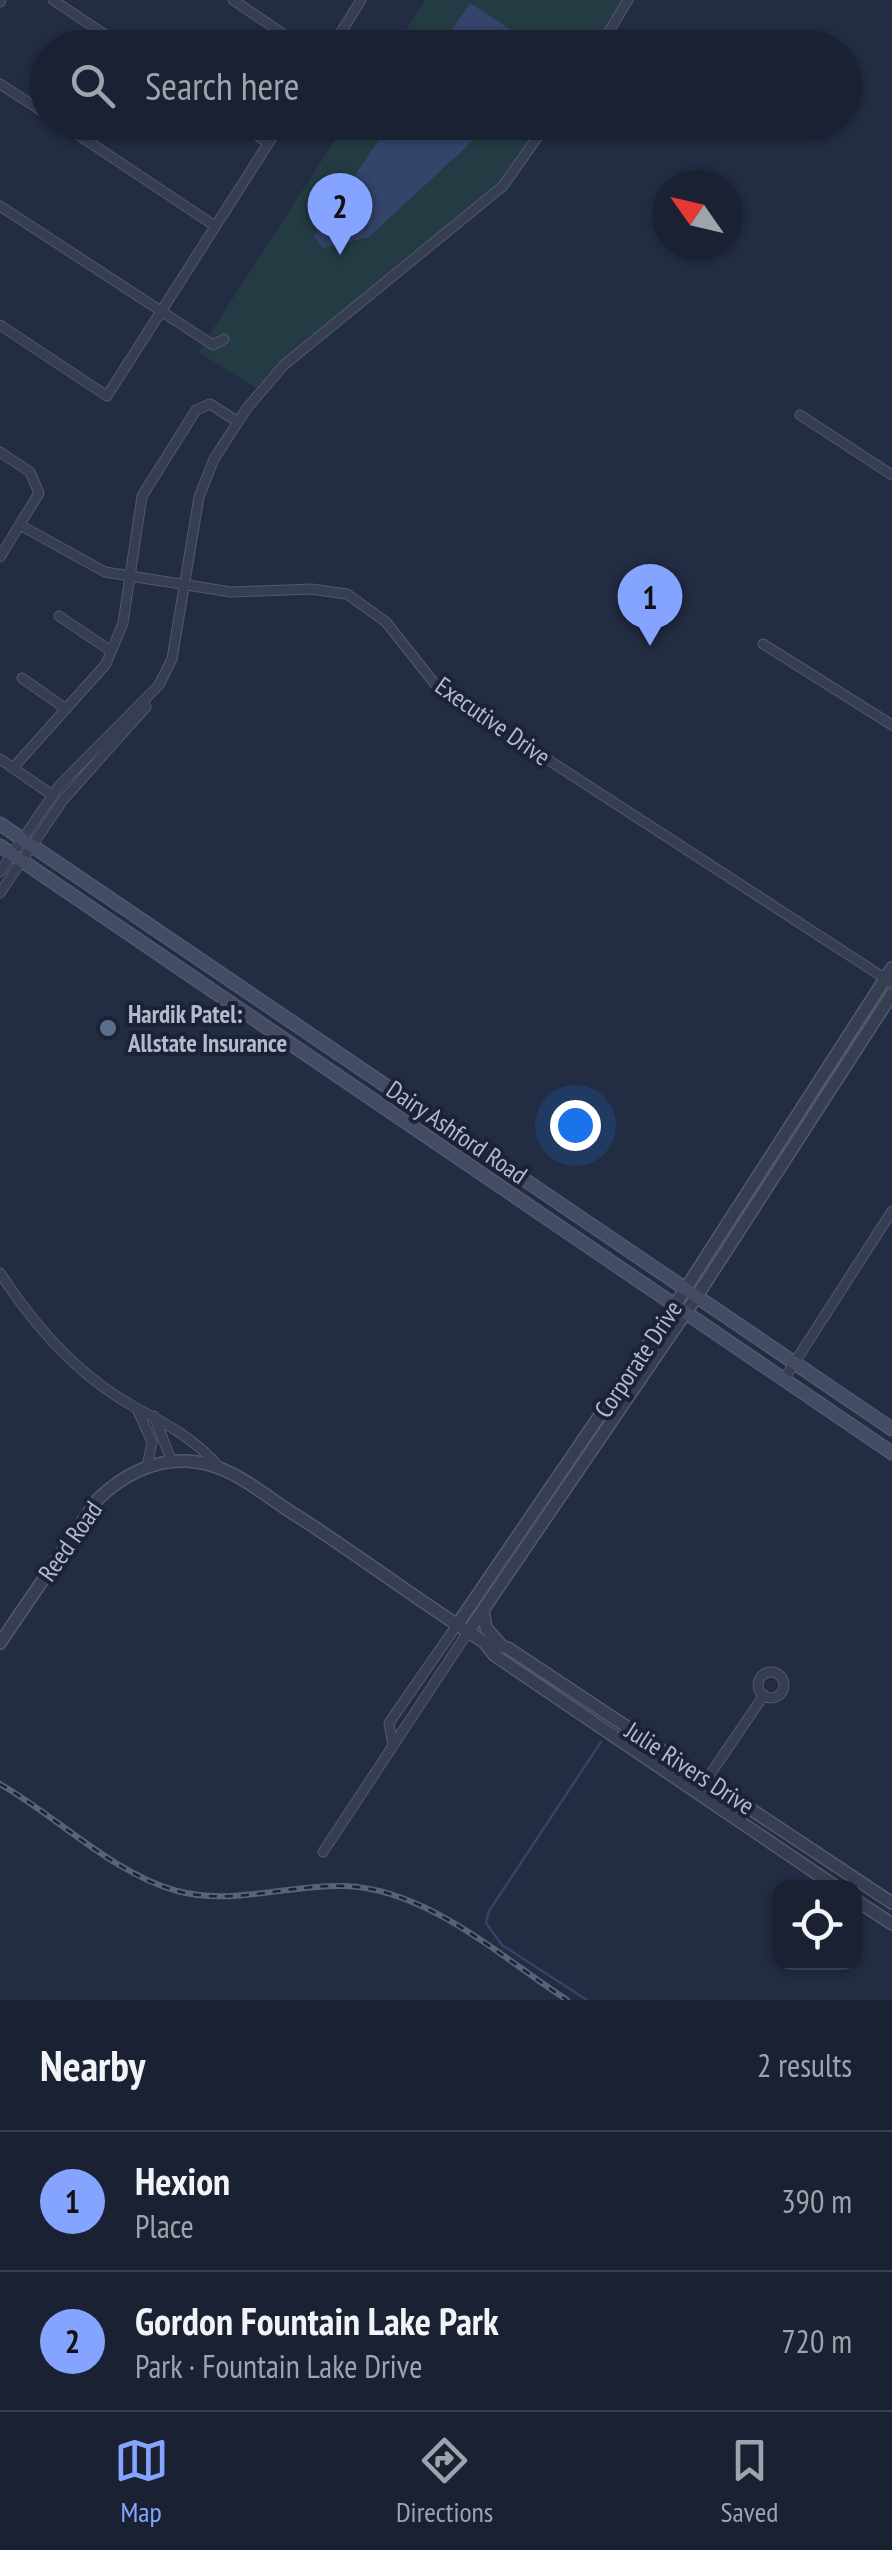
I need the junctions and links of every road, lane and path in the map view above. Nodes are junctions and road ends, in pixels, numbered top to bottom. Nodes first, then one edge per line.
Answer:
1 (54, 0) edge
2 (232, 0) edge
3 (360, 0) edge
4 (628, 0) edge
5 (98, 30) edge
6 (277, 30) edge
7 (342, 30) edge
8 (610, 30) edge
9 (0, 84) edge
10 (30, 103) edge
11 (86, 140) edge
12 (265, 140) edge
13 (535, 140) edge
14 (268, 142) joint
15 (0, 206) edge
16 (216, 226) junction
17 (160, 311) junction
18 (0, 326) edge
19 (224, 339) dead end
20 (800, 416) dead end
21 (238, 422) junction
22 (0, 452) edge
23 (892, 475) edge
24 (20, 525) junction
25 (0, 557) edge
26 (126, 576) junction
27 (186, 586) junction
28 (58, 616) dead end
29 (763, 644) dead end
30 (111, 651) junction
31 (22, 678) dead end
32 (144, 702) junction
33 (66, 709) junction
34 (892, 726) edge
35 (90, 752) junction
36 (0, 759) edge
37 (98, 760) junction
38 (13, 768) junction
39 (52, 795) junction
40 (0, 824) edge
41 (27, 842) junction
42 (12, 854) edge
43 (0, 872) edge
44 (0, 893) edge
45 (164, 935) junction
46 (152, 951) junction
47 (890, 977) edge
48 (892, 994) edge
49 (300, 1028) junction
50 (289, 1046) junction
51 (377, 1079) junction
52 (364, 1097) junction
53 (892, 1212) edge
54 (738, 1220) junction
55 (0, 1273) edge
56 (691, 1292) junction
57 (681, 1308) junction
58 (795, 1362) junction
59 (784, 1379) junction
60 (138, 1409) junction
61 (154, 1416) junction
62 (892, 1430) edge
63 (892, 1453) edge
64 (172, 1462) junction
65 (575, 1465) junction
66 (147, 1467) junction
67 (220, 1468) junction
68 (483, 1612) junction
69 (463, 1629) junction
70 (0, 1642) edge
71 (484, 1642) junction
72 (501, 1645) junction
73 (436, 1658) junction
74 (447, 1665) junction
75 (764, 1696) dead end
76 (645, 1737) junction
77 (393, 1746) junction
78 (634, 1748) junction
79 (708, 1778) junction
80 (698, 1792) junction
81 (323, 1852) dead end
82 (828, 1860) junction
83 (819, 1874) junction
84 (827, 1880) edge
85 (862, 1903) edge
86 (892, 1903) edge
87 (892, 1924) edge

1 - 5 street
2 - 6 street
3 - 7 street
4 - 8 street
9 - 10 street
11 - 16 street
12 - 14 street
13 - 21 street
14 - 16 street
15 - 17 street
16 - 17 street
17 - 18 street
17 - 19 street
20 - 23 street
21 - 26 street
21 - 27 street
22 - 24 street
24 - 25 street
24 - 26 street, Executive Drive
26 - 27 street, Executive Drive
26 - 30 street
27 - 32 street
27 - 47 street, Executive Drive
28 - 30 street
29 - 34 street
30 - 33 street
31 - 33 street
32 - 35 street
32 - 37 street
33 - 38 street
35 - 37 street
35 - 39 street
36 - 38 street
37 - 41 street
38 - 39 street
39 - 41 street
40 - 41 main road, Dairy Ashford Road
41 - 42 street
41 - 45 main road, Dairy Ashford Road
42 - 43 street
42 - 44 street
42 - 46 main road, Dairy Ashford Road
45 - 46 main road
45 - 49 main road, Dairy Ashford Road
46 - 50 main road, Dairy Ashford Road
47 - 54 street, Corporate Drive
48 - 54 street, Corporate Drive
49 - 50 main road
49 - 51 main road, Dairy Ashford Road
50 - 52 main road, Dairy Ashford Road
51 - 52 main road
51 - 56 main road, Dairy Ashford Road
52 - 57 main road, Dairy Ashford Road
53 - 58 street
54 - 56 street, Corporate Drive
55 - 60 street, Julie Rivers Drive
56 - 57 street, Corporate Drive
56 - 58 main road, Dairy Ashford Road
57 - 59 main road, Dairy Ashford Road
57 - 65 street, Corporate Drive
58 - 59 street
58 - 62 main road, Dairy Ashford Road
59 - 63 main road, Dairy Ashford Road
60 - 61 street, Julie Rivers Drive
60 - 66 street
61 - 64 street
61 - 67 street, Julie Rivers Drive
64 - 66 street, Reed Road
64 - 67 street, Reed Road
65 - 68 street, Corporate Drive
65 - 69 street, Corporate Drive
66 - 70 street, Reed Road
67 - 69 street, Julie Rivers Drive
68 - 69 street, Corporate Drive
68 - 72 street
69 - 71 street, Julie Rivers Drive
69 - 73 street, Corporate Drive
69 - 74 street, Corporate Drive
71 - 72 street, Julie Rivers Drive
71 - 78 street, Julie Rivers Drive
72 - 76 street, Julie Rivers Drive
73 - 74 street
73 - 77 street, Corporate Drive
74 - 77 street, Corporate Drive
75 - 79 street
76 - 78 street
76 - 79 street, Julie Rivers Drive
77 - 81 street, Corporate Drive
78 - 80 street, Julie Rivers Drive
79 - 80 street
79 - 82 street, Julie Rivers Drive
80 - 83 street, Julie Rivers Drive
82 - 83 street
82 - 86 street, Julie Rivers Drive
83 - 84 street, Julie Rivers Drive
85 - 87 street

